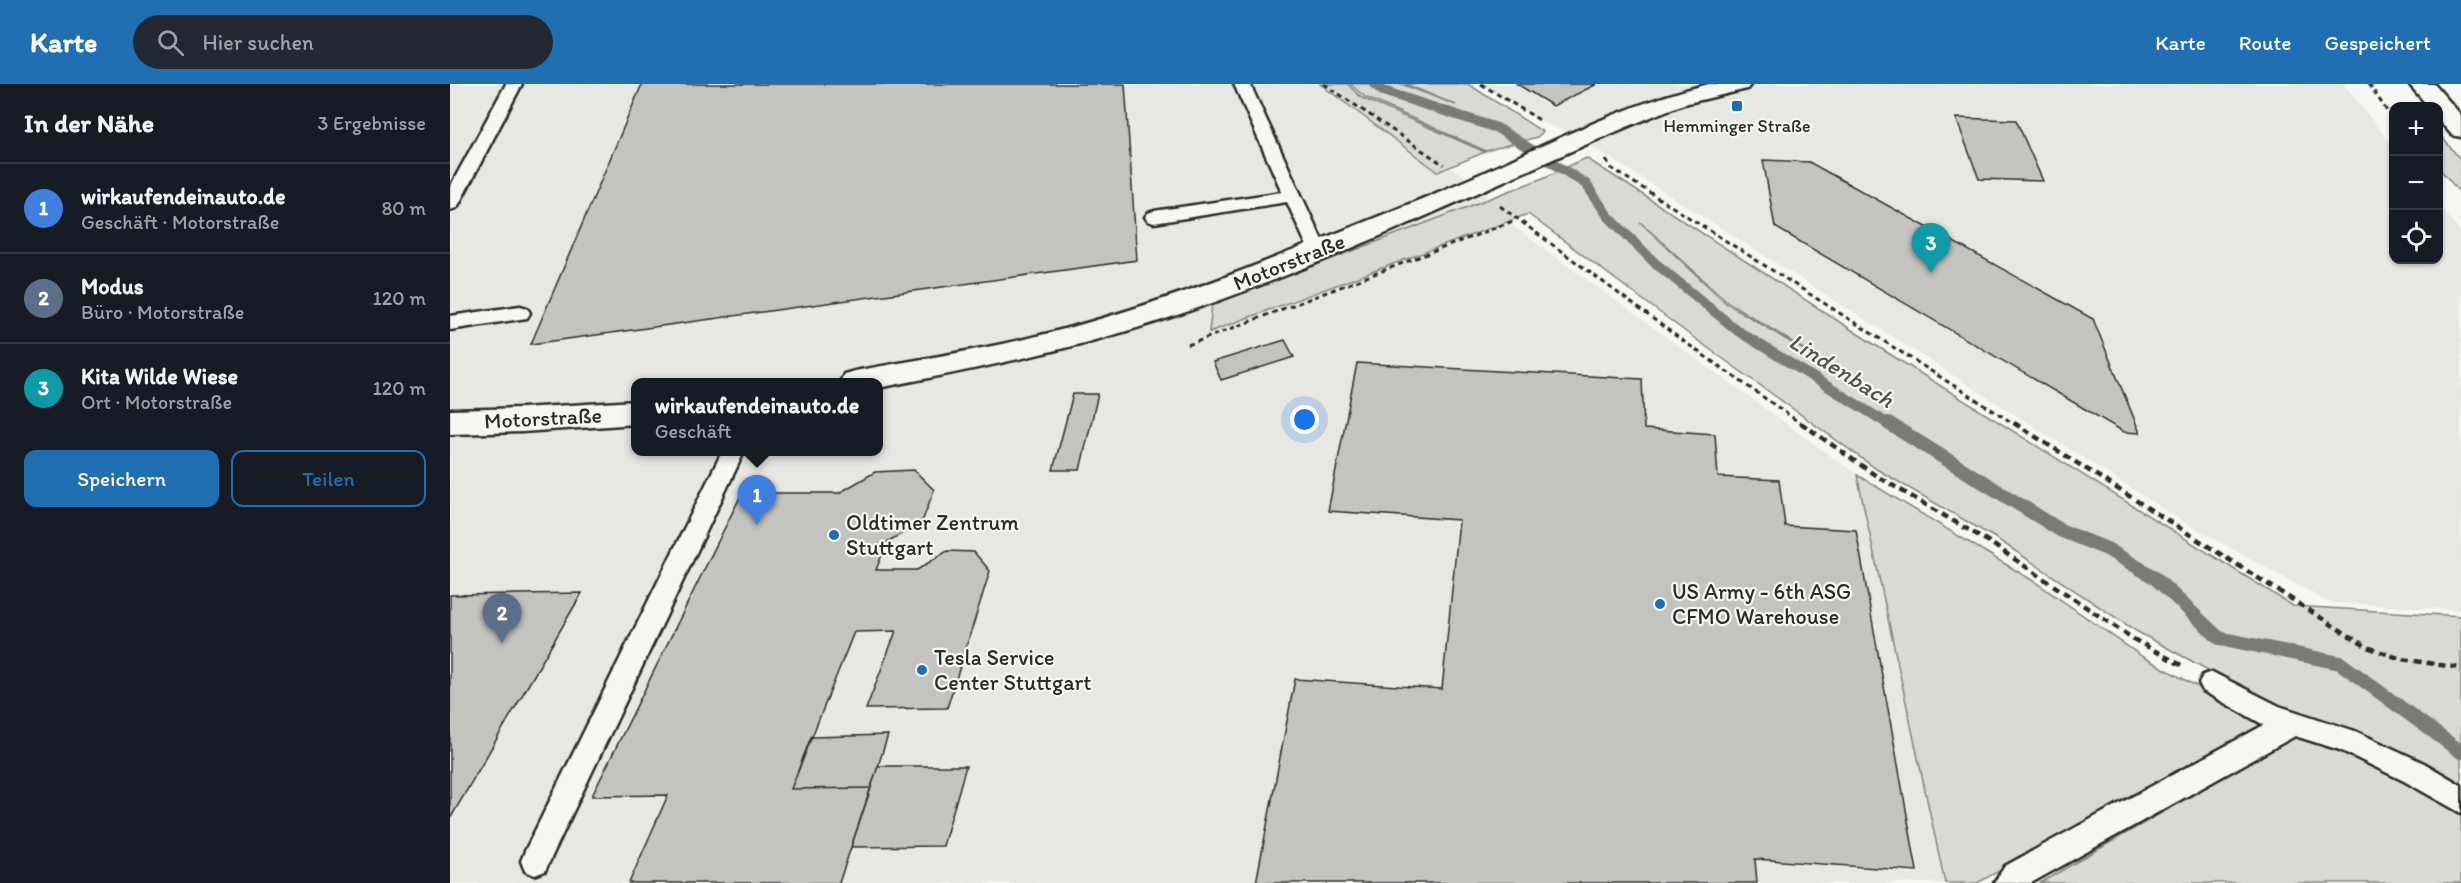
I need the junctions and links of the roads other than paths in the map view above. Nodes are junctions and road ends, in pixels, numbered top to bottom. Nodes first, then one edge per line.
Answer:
1 (514, 84) edge
2 (1242, 84) edge
3 (1739, 84) edge
4 (2421, 84) edge
5 (1702, 88) edge
6 (2461, 130) edge
7 (1293, 196) junction
8 (450, 204) edge
9 (1154, 217) dead end
10 (1318, 251) junction
11 (520, 313) dead end
12 (450, 322) edge
13 (876, 378) edge
14 (631, 412) edge
15 (450, 422) edge
16 (732, 456) edge
17 (2212, 683) road end
18 (2293, 723) junction
19 (2461, 800) edge
20 (535, 861) dead end
21 (2009, 883) edge

1 - 8 lane
2 - 7 lane
3 - 5 street, Motorstraße
4 - 6 street
5 - 10 street, Motorstraße
7 - 9 lane
7 - 10 lane
10 - 13 street, Motorstraße
11 - 12 lane
14 - 15 street, Motorstraße
16 - 20 lane
17 - 18 lane
18 - 19 lane
18 - 21 lane

